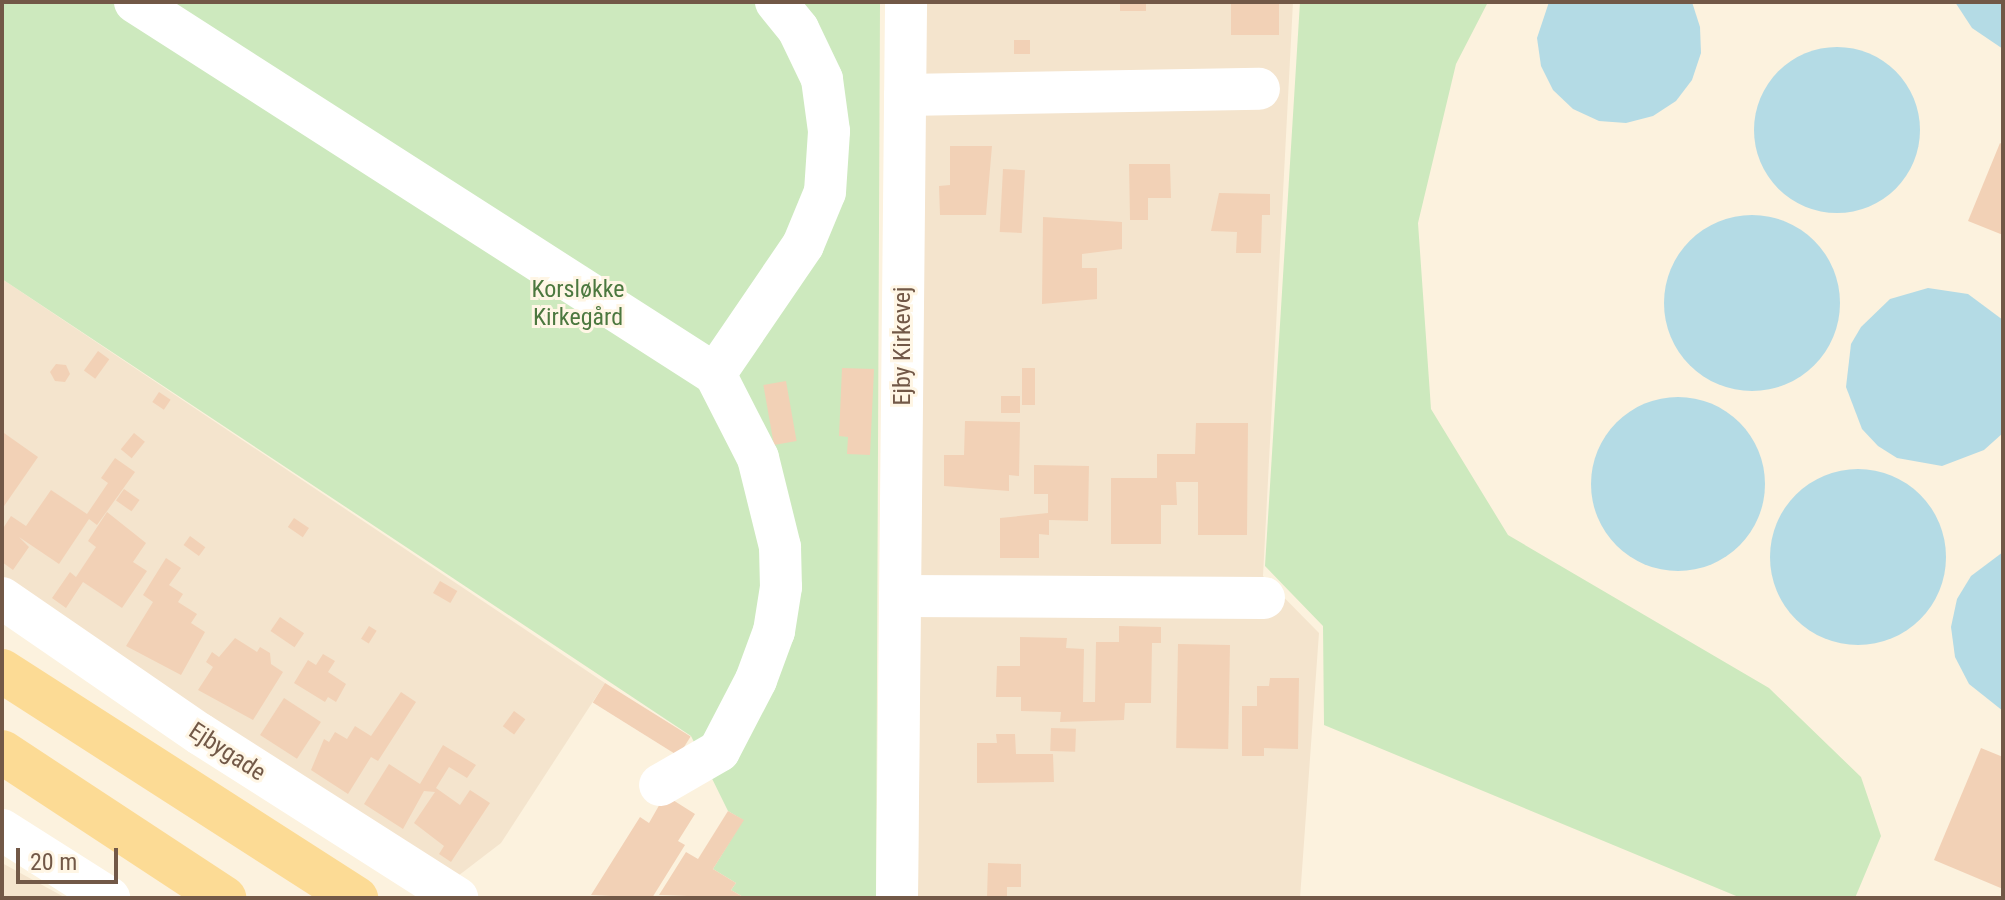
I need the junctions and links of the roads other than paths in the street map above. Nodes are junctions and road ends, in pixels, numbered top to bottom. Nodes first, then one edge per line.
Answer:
1 (135, 2) edge
2 (776, 2) edge
3 (906, 2) edge
4 (1259, 89) dead end
5 (905, 95) junction
6 (715, 374) junction
7 (900, 596) junction
8 (2, 598) edge
9 (1264, 598) dead end
10 (2, 671) edge
11 (2, 752) edge
12 (660, 785) dead end
13 (2, 830) edge
14 (109, 898) edge
15 (224, 898) edge
16 (356, 898) edge
17 (457, 898) edge
18 (897, 898) edge

1 - 6 street
2 - 6 street
3 - 5 street, Ejby Kirkevej
4 - 5 street
5 - 7 street, Ejby Kirkevej
6 - 12 street
7 - 9 street
7 - 18 street, Ejby Kirkevej
8 - 17 street, Ejbygade
10 - 16 main road
11 - 15 main road
13 - 14 street

